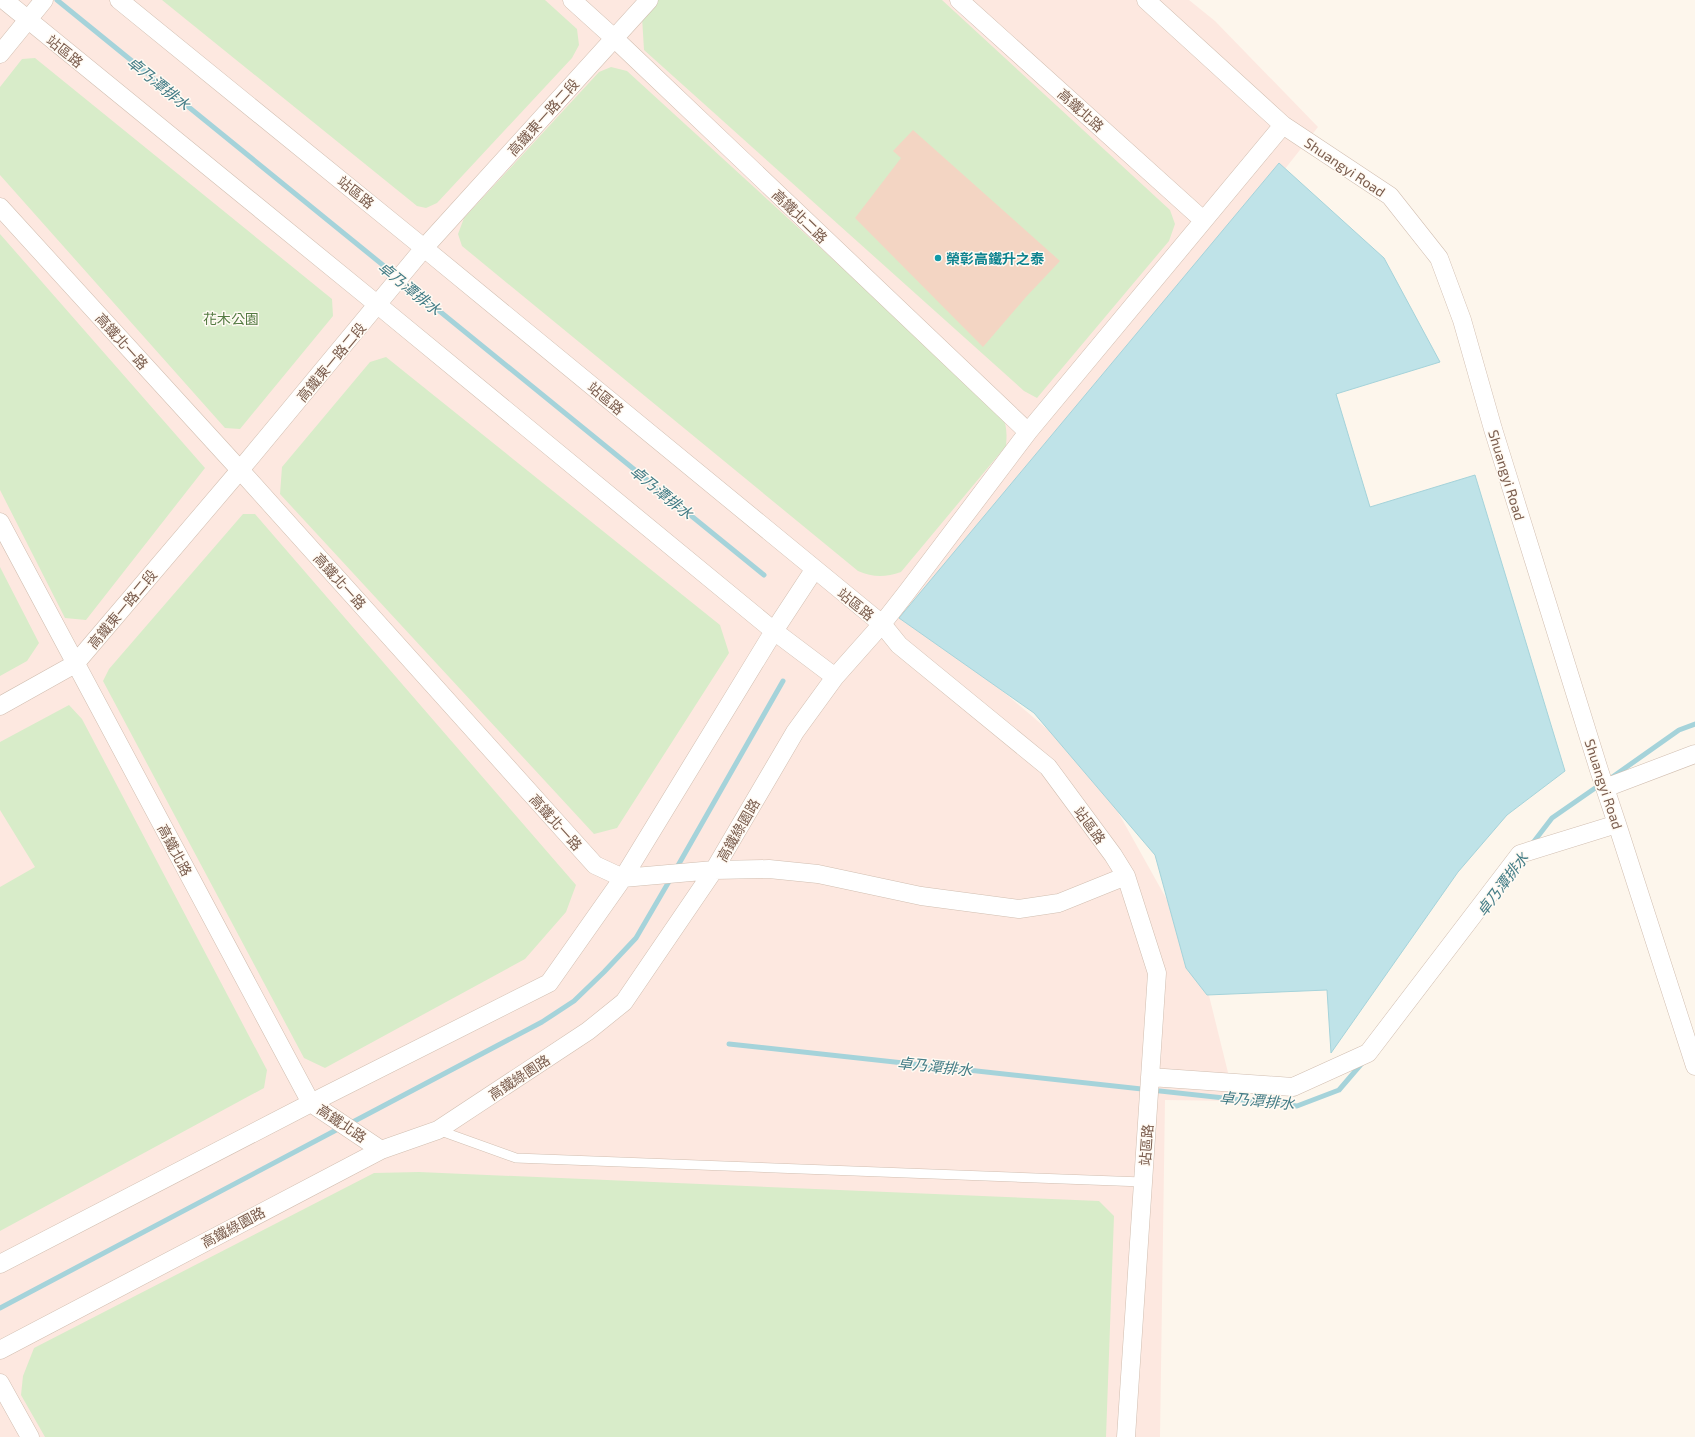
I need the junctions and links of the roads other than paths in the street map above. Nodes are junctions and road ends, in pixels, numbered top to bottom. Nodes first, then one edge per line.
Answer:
1 (4, 0) edge
2 (44, 0) edge
3 (119, 0) edge
4 (572, 0) edge
5 (649, 0) edge
6 (959, 0) edge
7 (1146, 0) edge
8 (27, 20) junction
9 (614, 38) junction
10 (0, 54) edge
11 (1283, 125) junction
12 (0, 207) edge
13 (1202, 220) junction
14 (424, 248) junction
15 (378, 305) junction
16 (1028, 432) junction
17 (240, 470) junction
18 (0, 522) edge
19 (814, 570) junction
20 (882, 624) junction
21 (774, 632) junction
22 (75, 664) junction
23 (835, 677) junction
24 (0, 706) edge
25 (1695, 754) edge
26 (1605, 788) junction
27 (1618, 824) junction
28 (714, 870) junction
29 (1126, 876) junction
30 (622, 878) junction
31 (1695, 1066) edge
32 (1150, 1085) junction
33 (311, 1103) junction
34 (438, 1130) junction
35 (381, 1150) junction
36 (1143, 1182) junction
37 (0, 1264) edge
38 (0, 1350) edge
39 (0, 1383) edge
40 (30, 1437) edge
41 (1126, 1437) edge

1 - 8 street, 站區路
2 - 8 street
3 - 14 street, 站區路
4 - 9 street, 高鐵北二路
5 - 9 street, 高鐵東一路二段
6 - 13 street, 高鐵北路
7 - 11 street, Shuangyi Road
8 - 10 street
8 - 15 street, 站區路
9 - 14 street, 高鐵東一路二段
9 - 16 street, 高鐵北二路
11 - 13 street, 高鐵綠園路
11 - 26 street, Shuangyi Road
12 - 17 street, 高鐵北一路
13 - 16 street, 高鐵綠園路
14 - 15 street, 高鐵東一路二段
14 - 19 street, 站區路
15 - 17 street, 高鐵東一路二段
15 - 21 street, 站區路
16 - 20 street, 高鐵綠園路
17 - 22 street, 高鐵東一路二段
17 - 30 street, 高鐵北一路
18 - 22 street, 高鐵北路
19 - 20 street, 站區路
19 - 21 street
20 - 23 street, 高鐵綠園路
20 - 29 street, 站區路
21 - 23 street, 站區路
21 - 30 street
22 - 24 street, 高鐵東一路二段
22 - 33 street, 高鐵北路
23 - 28 street, 高鐵綠園路
25 - 26 street
26 - 27 street, Shuangyi Road
27 - 31 street, Shuangyi Road
27 - 32 street
28 - 29 street
28 - 30 street
28 - 34 street, 高鐵綠園路
29 - 32 street, 站區路
30 - 33 street
32 - 36 street, 站區路
33 - 35 street, 高鐵北路
33 - 37 street
34 - 35 street, 高鐵綠園路
34 - 36 lane
35 - 38 street, 高鐵綠園路
36 - 41 street, 站區路
39 - 40 street

